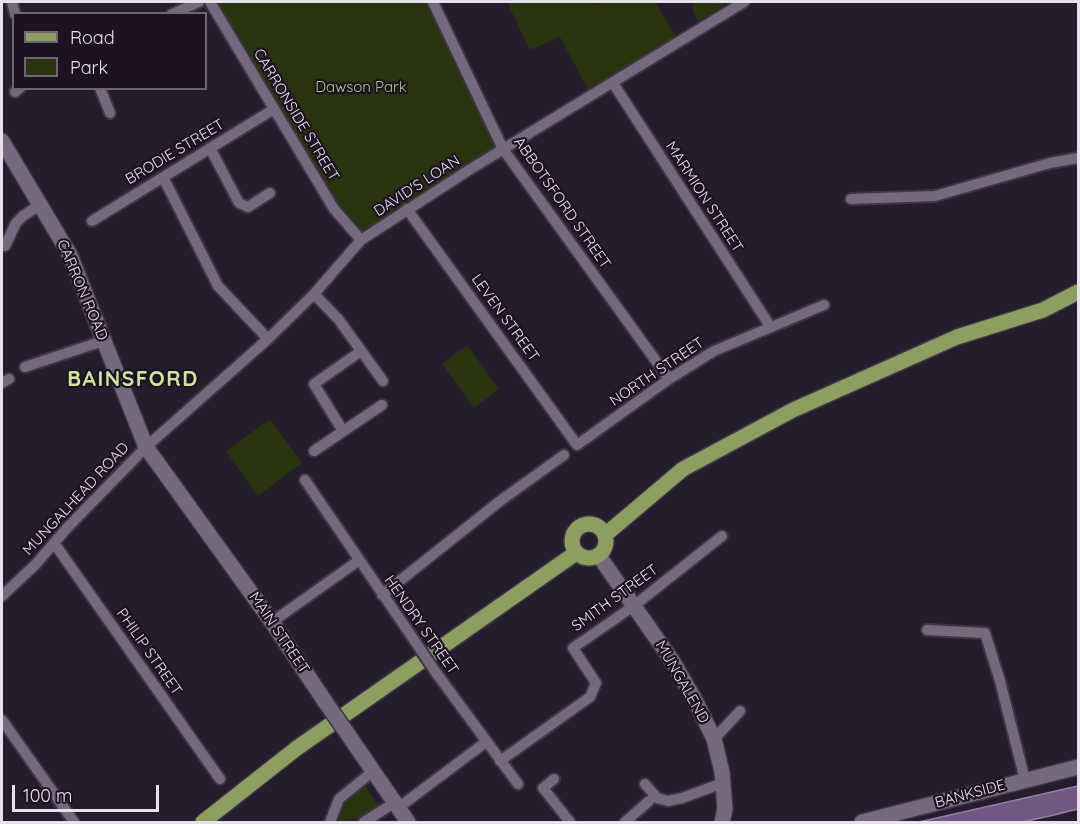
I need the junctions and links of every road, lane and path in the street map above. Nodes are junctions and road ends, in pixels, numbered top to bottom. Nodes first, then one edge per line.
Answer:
1 (198, 2) edge
2 (210, 2) edge
3 (433, 2) edge
4 (744, 2) edge
5 (176, 12) edge
6 (613, 83) junction
7 (101, 90) edge
8 (274, 109) junction
9 (110, 113) dead end
10 (2, 141) edge
11 (210, 148) junction
12 (503, 149) junction
13 (1078, 158) edge
14 (163, 177) junction
15 (270, 193) dead end
16 (851, 199) dead end
17 (41, 204) junction
18 (407, 209) junction
19 (92, 221) dead end
20 (361, 240) junction
21 (5, 246) dead end
22 (1078, 292) edge
23 (314, 294) junction
24 (824, 305) dead end
25 (770, 326) junction
26 (268, 339) junction
27 (103, 341) junction
28 (361, 351) junction
29 (25, 367) dead end
30 (669, 379) junction
31 (383, 381) dead end
32 (382, 405) dead end
33 (343, 431) junction
34 (578, 445) joint
35 (146, 447) junction
36 (314, 451) dead end
37 (564, 455) dead end
38 (305, 480) dead end
39 (605, 535) junction
40 (722, 536) dead end
41 (54, 543) junction
42 (576, 553) junction
43 (599, 556) junction
44 (358, 561) junction
45 (382, 595) junction
46 (2, 596) edge
47 (634, 605) junction
48 (272, 622) junction
49 (927, 630) dead end
50 (740, 711) dead end
51 (3, 727) edge
52 (714, 740) junction
53 (486, 742) junction
54 (500, 761) junction
55 (1078, 767) edge
56 (372, 772) junction
57 (220, 779) dead end
58 (554, 779) dead end
59 (1025, 780) junction
60 (723, 783) junction
61 (518, 784) dead end
62 (645, 784) dead end
63 (649, 801) dead end
64 (396, 806) junction
65 (74, 822) edge
66 (203, 822) edge
67 (330, 822) edge
68 (364, 822) edge
69 (408, 822) edge
70 (570, 822) edge
71 (625, 822) edge
72 (722, 822) edge
73 (862, 822) edge

1 - 5 street
2 - 8 street, CARRONSIDE STREET
3 - 12 street, ABBOTSFORD STREET
4 - 6 street, DAVID'S LOAN
6 - 12 street, DAVID'S LOAN
6 - 25 street, MARMION STREET
7 - 9 street
8 - 11 street, BRODIE STREET
8 - 20 street, CARRONSIDE STREET
10 - 17 main road, CARRON ROAD
11 - 14 street, BRODIE STREET
11 - 15 street
12 - 18 street, DAVID'S LOAN
12 - 30 street, ABBOTSFORD STREET
13 - 16 street
14 - 19 street, BRODIE STREET
14 - 26 street
17 - 21 street
17 - 27 main road, CARRON ROAD
18 - 20 street, DAVID'S LOAN
18 - 34 street, LEVEN STREET
20 - 23 street, DAVID'S LOAN
22 - 39 main road
23 - 26 street, DAVID'S LOAN
23 - 28 street
24 - 25 street, NORTH STREET
25 - 30 street, NORTH STREET
26 - 35 street, DAVID'S LOAN
27 - 29 street
27 - 35 main road, CARRON ROAD
28 - 31 street
28 - 33 street
30 - 34 street, NORTH STREET
32 - 33 street
33 - 36 street
35 - 41 street, MUNGALHEAD ROAD
35 - 48 main road, MAIN STREET
37 - 45 street
38 - 44 street, HENDRY STREET
39 - 42 main road
39 - 43 main road
40 - 47 street, SMITH STREET
41 - 46 street, MUNGALHEAD ROAD
41 - 57 street, PHILIP STREET
42 - 43 main road
42 - 66 main road
43 - 47 main road, MUNGALEND
44 - 45 street, HENDRY STREET
44 - 48 street
45 - 53 street, HENDRY STREET, bridge
47 - 52 main road, MUNGALEND
47 - 54 street, SMITH STREET
48 - 56 main road, MAIN STREET, bridge
49 - 59 street
50 - 52 street
51 - 65 street
52 - 60 main road, MUNGALEND
53 - 54 street, HENDRY STREET
53 - 64 street
54 - 61 street, HENDRY STREET
55 - 59 main road, BANKSIDE
56 - 64 main road, MAIN STREET
56 - 67 street
58 - 70 street
59 - 73 main road, BANKSIDE
60 - 62 street
60 - 72 main road, MUNGALEND
63 - 71 street
64 - 68 street
64 - 69 main road, MAIN STREET

